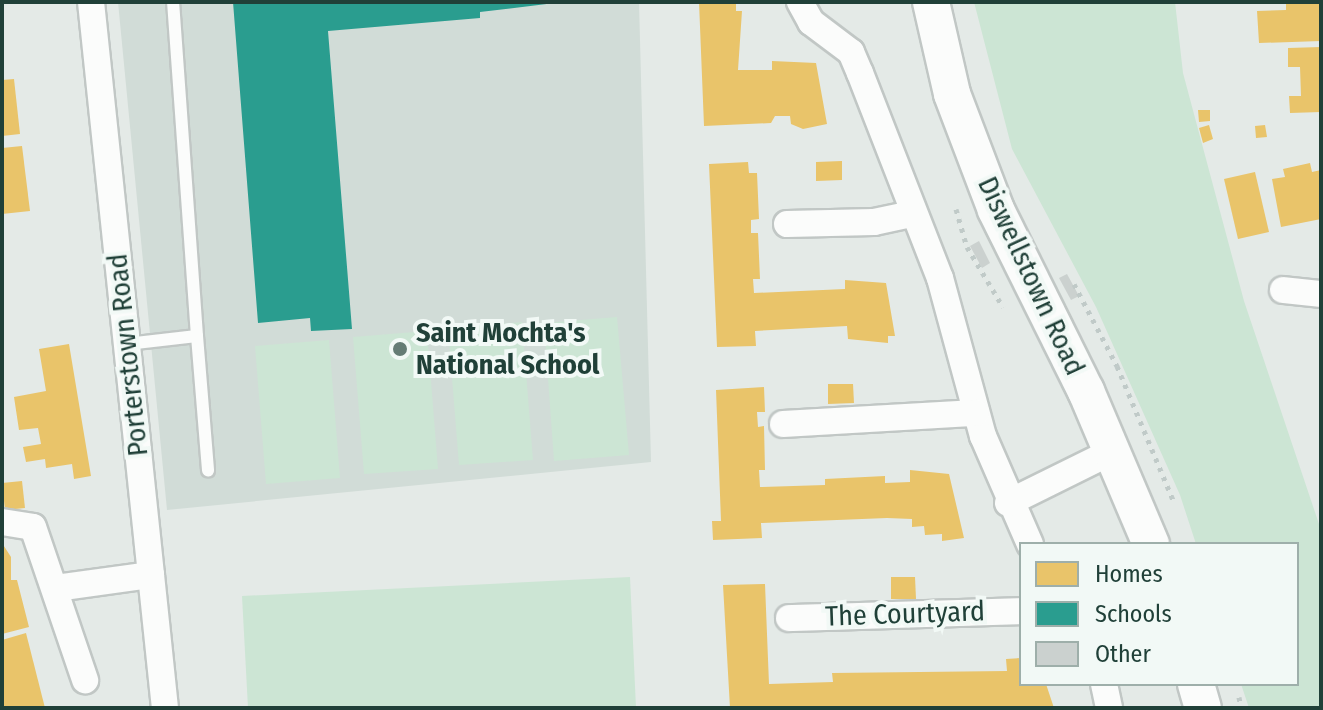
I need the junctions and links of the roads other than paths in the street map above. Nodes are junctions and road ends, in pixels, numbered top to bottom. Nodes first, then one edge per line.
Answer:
1 (91, 2) edge
2 (173, 2) edge
3 (800, 2) edge
4 (931, 2) edge
5 (912, 214) junction
6 (787, 224) dead end
7 (1283, 290) dead end
8 (1320, 302) edge
9 (197, 336) junction
10 (127, 344) junction
11 (976, 413) junction
12 (783, 424) dead end
13 (1113, 451) junction
14 (208, 471) dead end
15 (1008, 503) junction
16 (2, 522) edge
17 (1029, 542) edge
18 (1150, 542) edge
19 (151, 575) junction
20 (56, 588) junction
21 (1019, 611) edge
22 (789, 618) dead end
23 (85, 680) dead end
24 (1104, 686) edge
25 (1197, 686) edge
26 (165, 708) edge
27 (1109, 708) edge
28 (1203, 708) edge

1 - 10 street, Porterstown Road
2 - 9 lane
3 - 5 street
4 - 13 street, Diswellstown Road
5 - 6 street
5 - 11 street
7 - 8 street
9 - 10 lane
9 - 14 lane
10 - 19 street, Porterstown Road
11 - 12 street
11 - 15 street
13 - 15 street
13 - 18 street, Diswellstown Road
15 - 17 street
16 - 20 street
19 - 20 street
19 - 26 street, Porterstown Road
20 - 23 street
21 - 22 street, The Courtyard
24 - 27 street
25 - 28 street

